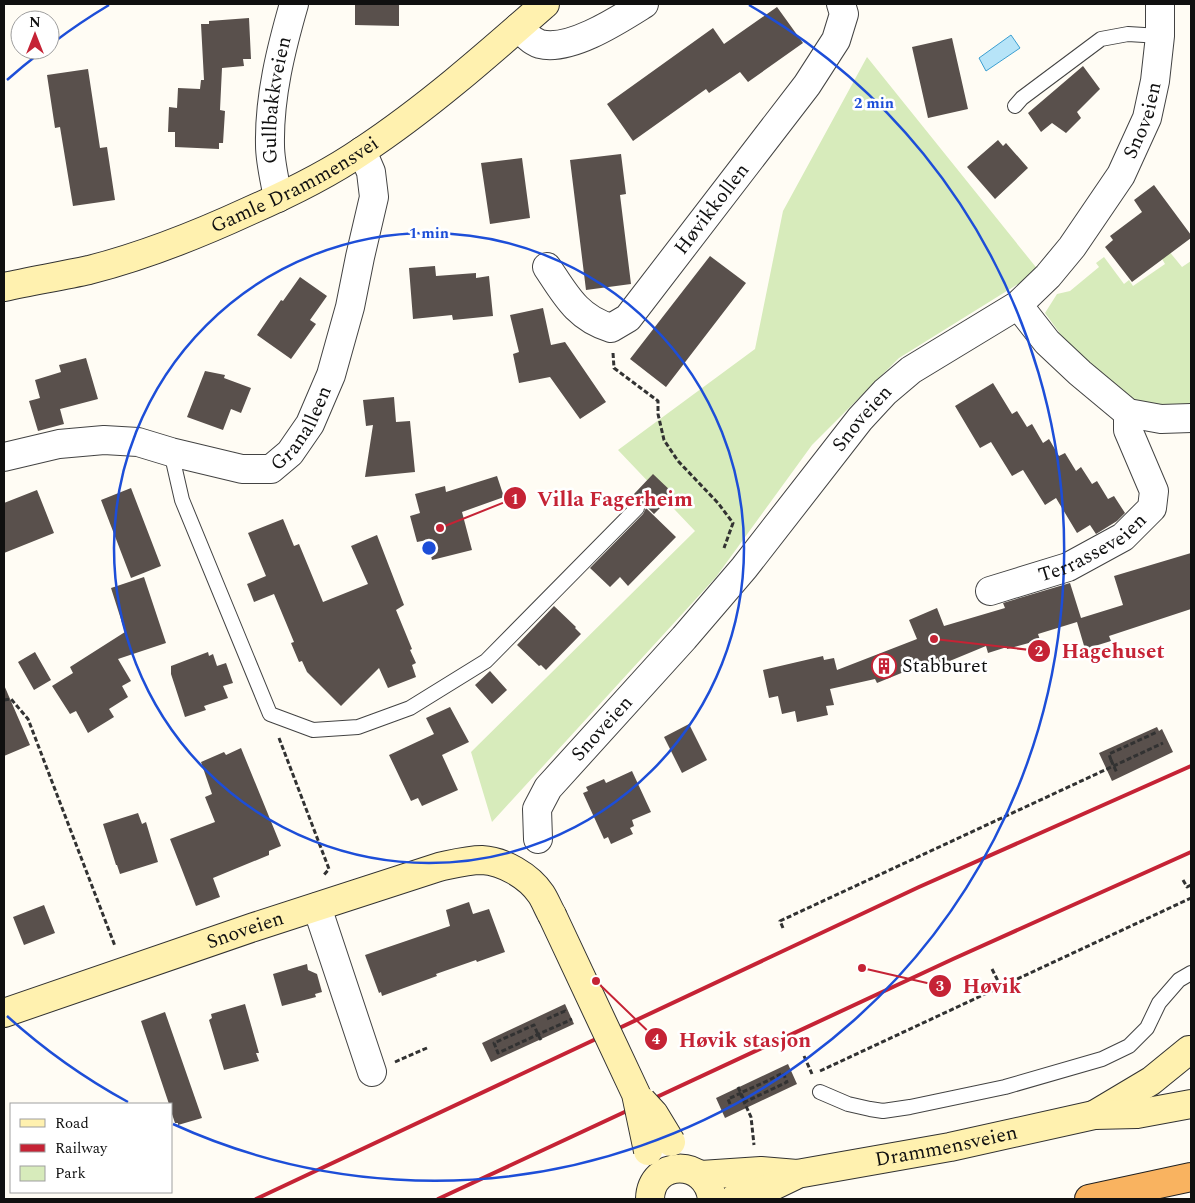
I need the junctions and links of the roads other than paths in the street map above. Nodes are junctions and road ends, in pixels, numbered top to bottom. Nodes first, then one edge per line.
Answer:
1 (294, 4) edge
2 (545, 4) edge
3 (644, 4) edge
4 (841, 4) edge
5 (1160, 4) edge
6 (518, 27) junction
7 (1160, 36) junction
8 (1015, 106) dead end
9 (362, 151) junction
10 (278, 198) junction
11 (547, 267) dead end
12 (4, 287) edge
13 (1018, 305) junction
14 (1128, 413) junction
15 (1191, 418) edge
16 (171, 452) junction
17 (4, 457) edge
18 (637, 508) dead end
19 (990, 592) dead end
20 (538, 839) dead end
21 (317, 907) junction
22 (1191, 973) edge
23 (4, 1013) edge
24 (1191, 1053) edge
25 (372, 1072) road end
26 (820, 1092) dead end
27 (1191, 1104) edge
28 (1094, 1115) junction
29 (659, 1147) junction
30 (695, 1172) junction
31 (797, 1174) junction
32 (1191, 1177) edge
33 (651, 1192) edge
34 (712, 1199) edge
35 (734, 1199) edge
36 (1089, 1199) edge

1 - 10 street, Gullbakkveien
2 - 6 main road, Gamle Drammensvei
3 - 6 street
4 - 11 street, Høvikkollen
5 - 7 street, Snoveien
6 - 9 main road, Gamle Drammensvei
7 - 8 lane
7 - 13 street, Snoveien
9 - 10 main road, Gamle Drammensvei
9 - 16 street, Granalleen
10 - 12 main road, Gamle Drammensvei
13 - 14 street
13 - 20 street, Snoveien
14 - 15 street
14 - 19 street, Terrasseveien
16 - 17 street, Granalleen
16 - 18 lane
21 - 23 main road, Snoveien
21 - 25 street
21 - 29 main road, Snoveien, bridge
22 - 26 lane
24 - 28 main road, Drammensveien
27 - 28 main road, Drammensveien
28 - 31 main road, Drammensveien
29 - 30 main road
29 - 33 main road, Snoveien
30 - 31 main road, Drammensveien
30 - 33 main road, Drammensveien
30 - 34 main road
31 - 35 main road, Drammensveien
32 - 36 highway

